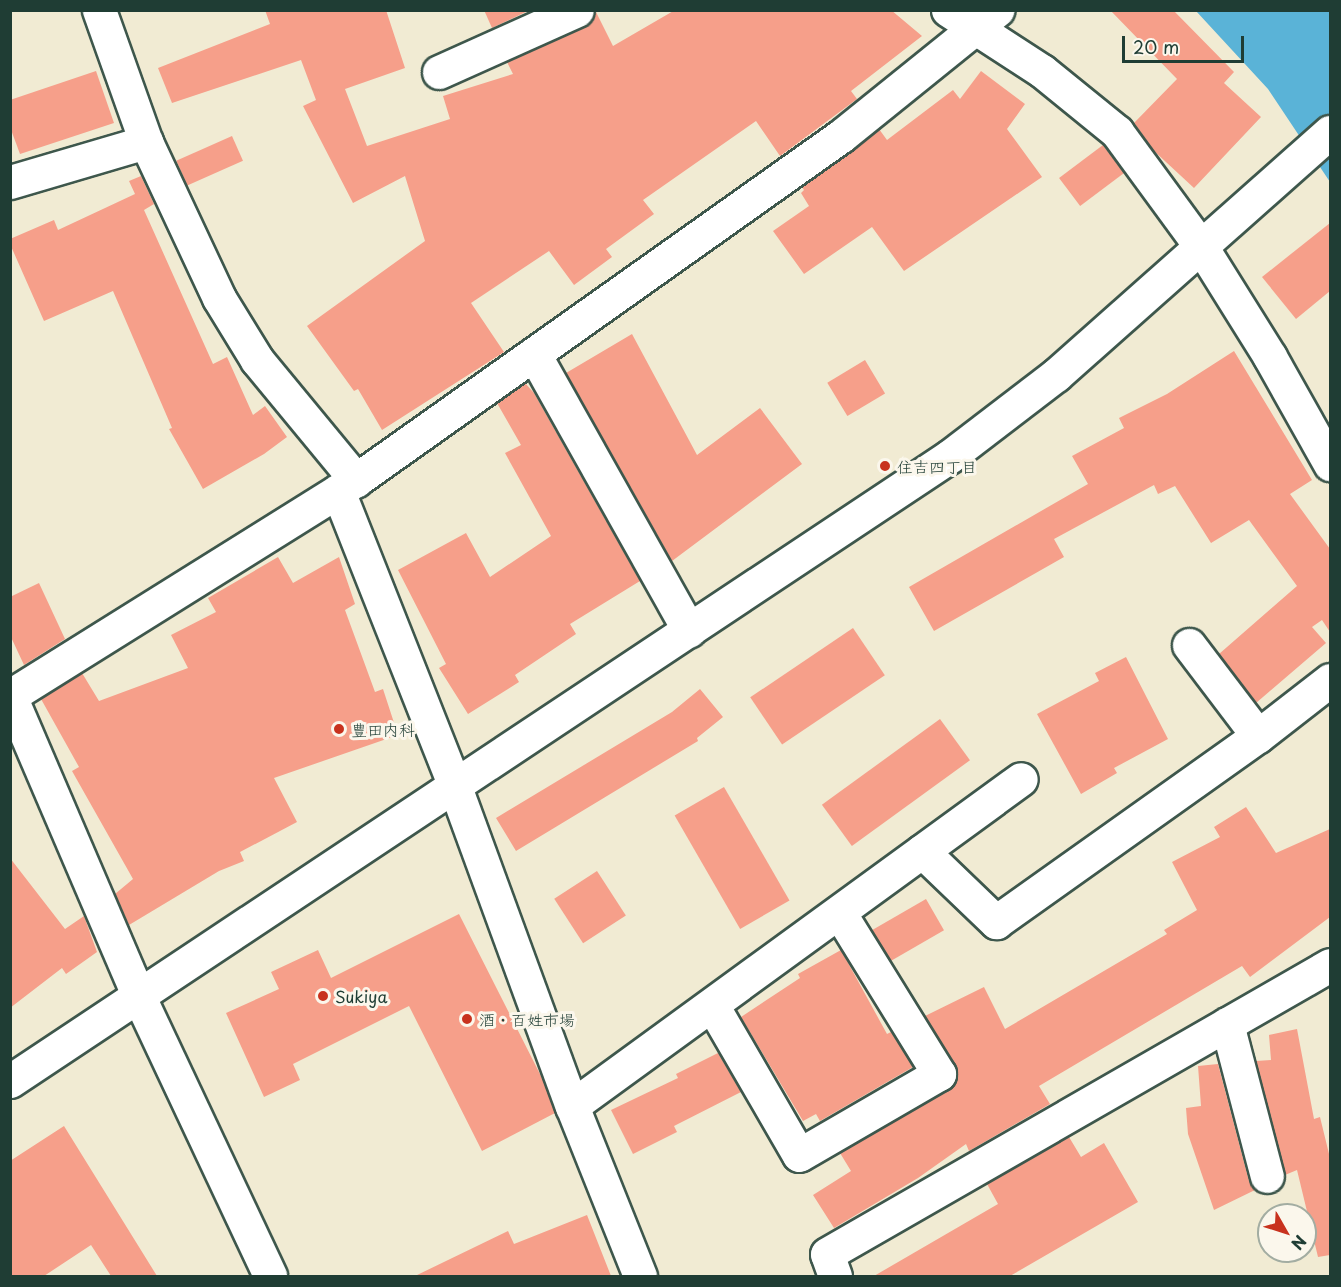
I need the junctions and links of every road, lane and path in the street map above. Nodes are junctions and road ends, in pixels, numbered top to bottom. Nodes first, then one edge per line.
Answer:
1 (99, 10) edge
2 (577, 10) edge
3 (948, 10) edge
4 (986, 20) edge
5 (439, 72) dead end
6 (1330, 132) edge
7 (146, 142) junction
8 (10, 182) edge
9 (1202, 248) junction
10 (534, 354) junction
11 (1330, 464) edge
12 (347, 485) junction
13 (689, 630) junction
14 (1189, 645) dead end
15 (1330, 680) edge
16 (10, 696) edge
17 (1258, 736) junction
18 (1021, 778) dead end
19 (455, 787) junction
20 (922, 851) junction
21 (839, 912) junction
22 (1330, 965) edge
23 (139, 997) junction
24 (712, 1005) junction
25 (1227, 1024) junction
26 (10, 1081) edge
27 (572, 1106) junction
28 (1267, 1176) dead end
29 (270, 1276) edge
30 (640, 1276) edge
31 (835, 1276) edge

1 - 7 street
2 - 5 street
3 - 4 street
4 - 9 street
4 - 10 street
6 - 9 street
7 - 8 street
7 - 12 street
9 - 11 street
9 - 13 street
10 - 12 street
10 - 13 street
12 - 16 street
12 - 19 street
13 - 19 street
14 - 17 street
15 - 17 street
16 - 23 street
17 - 20 street
18 - 20 street
19 - 23 street
19 - 27 street
20 - 21 street
21 - 24 street
21 - 24 street
22 - 25 street
23 - 26 street
23 - 29 street
24 - 27 street
25 - 28 street
25 - 31 street
27 - 30 street

